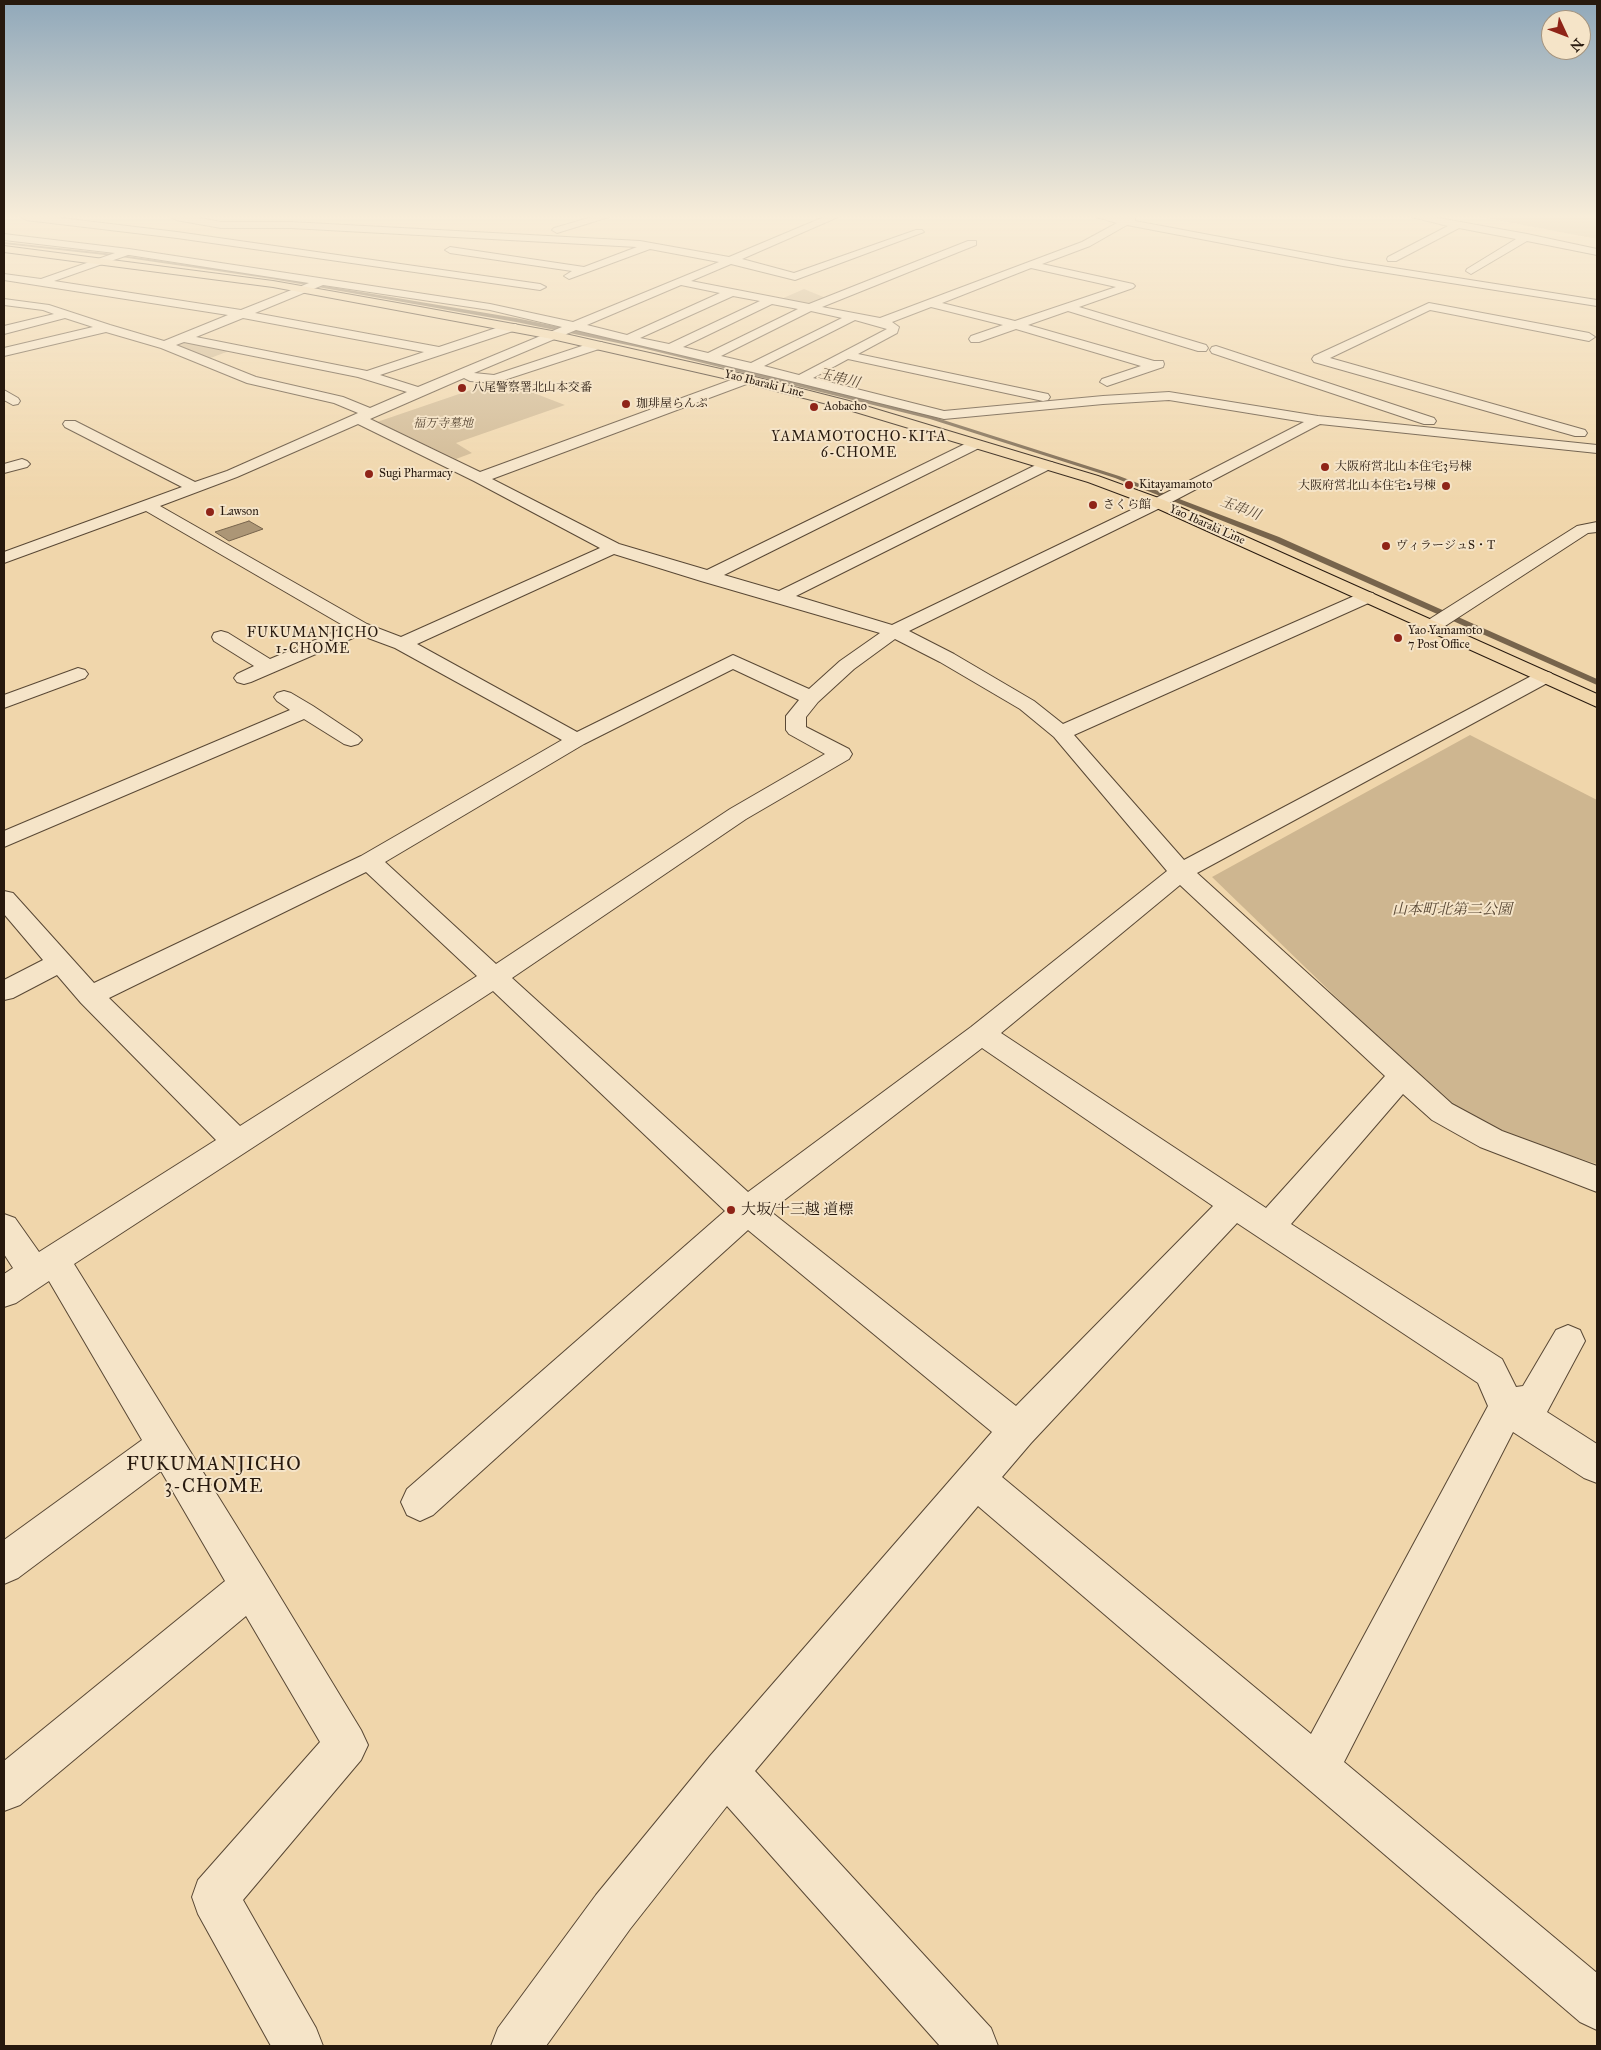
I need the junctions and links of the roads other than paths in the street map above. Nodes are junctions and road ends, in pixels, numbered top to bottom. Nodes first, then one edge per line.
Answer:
1 (62, 313) edge
2 (234, 313) edge
3 (245, 313) edge
4 (436, 313) edge
5 (512, 313) edge
6 (558, 313) edge
7 (607, 313) edge
8 (686, 313) edge
9 (744, 313) edge
10 (799, 313) edge
11 (831, 313) edge
12 (905, 313) edge
13 (967, 313) edge
14 (1051, 313) edge
15 (1086, 313) edge
16 (1415, 313) edge
17 (1466, 313) edge
18 (66, 314) junction
19 (242, 314) junction
20 (852, 317) junction
21 (541, 320) junction
22 (881, 322) junction
23 (1015, 325) junction
24 (512, 327) junction
25 (572, 327) junction
26 (106, 328) junction
27 (4, 330) edge
28 (555, 334) junction
29 (1594, 336) edge
30 (185, 338) junction
31 (627, 339) junction
32 (975, 339) dead end
33 (165, 345) junction
34 (598, 345) junction
35 (670, 348) junction
36 (1202, 348) junction
37 (4, 352) edge
38 (846, 355) junction
39 (710, 356) junction
40 (449, 363) junction
41 (1153, 365) junction
42 (750, 373) junction
43 (368, 375) junction
44 (801, 379) junction
45 (1107, 382) dead end
46 (419, 392) junction
47 (314, 393) junction
48 (1072, 403) junction
49 (363, 416) junction
50 (1318, 420) junction
51 (70, 424) dead end
52 (1480, 438) junction
53 (976, 444) junction
54 (1561, 446) junction
55 (1597, 449) edge
56 (22, 464) dead end
57 (1047, 465) junction
58 (4, 469) edge
59 (479, 478) junction
60 (195, 488) junction
61 (1158, 503) junction
62 (148, 506) junction
63 (1597, 527) edge
64 (4, 539) edge
65 (614, 548) junction
66 (22, 552) junction
67 (4, 558) edge
68 (707, 577) junction
69 (1367, 597) junction
70 (779, 598) junction
71 (1444, 619) junction
72 (360, 628) junction
73 (894, 631) junction
74 (221, 636) dead end
75 (402, 644) junction
76 (270, 667) junction
77 (78, 674) dead end
78 (1544, 677) junction
79 (244, 678) dead end
80 (284, 698) dead end
81 (811, 698) junction
82 (1597, 701) edge
83 (4, 702) edge
84 (306, 710) junction
85 (1061, 733) junction
86 (351, 740) dead end
87 (576, 740) junction
88 (4, 840) edge
89 (369, 861) junction
90 (1181, 872) junction
91 (4, 899) edge
92 (60, 962) junction
93 (495, 977) junction
94 (4, 991) edge
95 (90, 996) junction
96 (981, 1034) junction
97 (1402, 1076) junction
98 (238, 1143) junction
99 (1597, 1180) edge
100 (1235, 1204) junction
101 (747, 1211) junction
102 (1269, 1227) junction
103 (4, 1228) edge
104 (44, 1267) junction
105 (4, 1292) edge
106 (1568, 1341) dead end
107 (1507, 1407) junction
108 (1018, 1430) junction
109 (166, 1445) junction
110 (1597, 1465) edge
111 (976, 1479) junction
112 (420, 1502) dead end
113 (4, 1564) edge
114 (251, 1586) junction
115 (1317, 1768) junction
116 (726, 1772) junction
117 (4, 1789) edge
118 (1597, 2005) edge
119 (298, 2046) edge
120 (516, 2046) edge
121 (973, 2046) edge

1 - 18 street
2 - 19 street
3 - 19 street
4 - 24 main road, Yao Ibaraki Line
5 - 21 street
6 - 21 street
7 - 25 street
8 - 31 street
9 - 35 street
10 - 39 street
11 - 20 street
12 - 22 street
13 - 23 street
14 - 23 street
15 - 36 street
16 - 54 street
17 - 29 street
18 - 26 street
18 - 27 street
19 - 30 street
19 - 40 street
20 - 22 street
20 - 42 street
21 - 25 street
22 - 38 street
23 - 32 street
23 - 41 street
24 - 28 main road, Yao Ibaraki Line
24 - 40 street
25 - 28 street
25 - 31 street
26 - 33 street
26 - 37 street
28 - 34 main road, Yao Ibaraki Line
28 - 40 street
30 - 33 street
30 - 43 street
31 - 35 street
33 - 47 street
34 - 40 street
34 - 42 main road, Yao Ibaraki Line
35 - 39 street
36 - 41 street
36 - 52 street
38 - 44 street
38 - 48 street
39 - 42 street
40 - 43 street
40 - 46 street
41 - 45 street
42 - 44 street
42 - 53 main road, Yao Ibaraki Line
42 - 59 street
43 - 46 street
43 - 47 street
44 - 48 street
46 - 49 street
47 - 49 street
48 - 50 street
49 - 59 street
49 - 60 street
50 - 52 street
50 - 61 street
51 - 60 street
52 - 54 street
53 - 57 main road, Yao Ibaraki Line
53 - 68 street
54 - 55 street
56 - 58 street
57 - 61 main road, Yao Ibaraki Line
57 - 70 street
59 - 65 street
60 - 62 street
61 - 69 main road, Yao Ibaraki Line
61 - 73 street
62 - 66 street
62 - 72 street
63 - 71 street
64 - 66 street
65 - 68 street
65 - 75 street
66 - 67 street
68 - 70 street
69 - 71 main road, Yao Ibaraki Line
69 - 85 street
70 - 73 street
71 - 78 main road, Yao Ibaraki Line
72 - 75 street
72 - 76 street
73 - 81 street
73 - 85 street
74 - 76 street
75 - 87 street
76 - 79 street
77 - 83 street
78 - 82 main road, Yao Ibaraki Line
78 - 90 street
80 - 84 street
81 - 87 street
81 - 93 street
84 - 86 street
84 - 88 street
85 - 90 street
87 - 89 street
89 - 93 street
89 - 95 street
90 - 96 street
90 - 97 street
91 - 92 street
92 - 94 street
92 - 95 street
93 - 98 street
93 - 101 street
95 - 98 street
96 - 100 street
96 - 101 street
97 - 99 street
97 - 102 street
98 - 104 street
100 - 102 street
100 - 108 street
101 - 108 street
101 - 112 street
102 - 107 street
103 - 104 street
104 - 105 street
104 - 109 street
106 - 107 street
107 - 110 street
107 - 115 street
108 - 111 street
109 - 113 street
109 - 114 street
111 - 115 street
111 - 116 street
114 - 117 street
114 - 119 street
115 - 118 street
116 - 120 street
116 - 121 street

